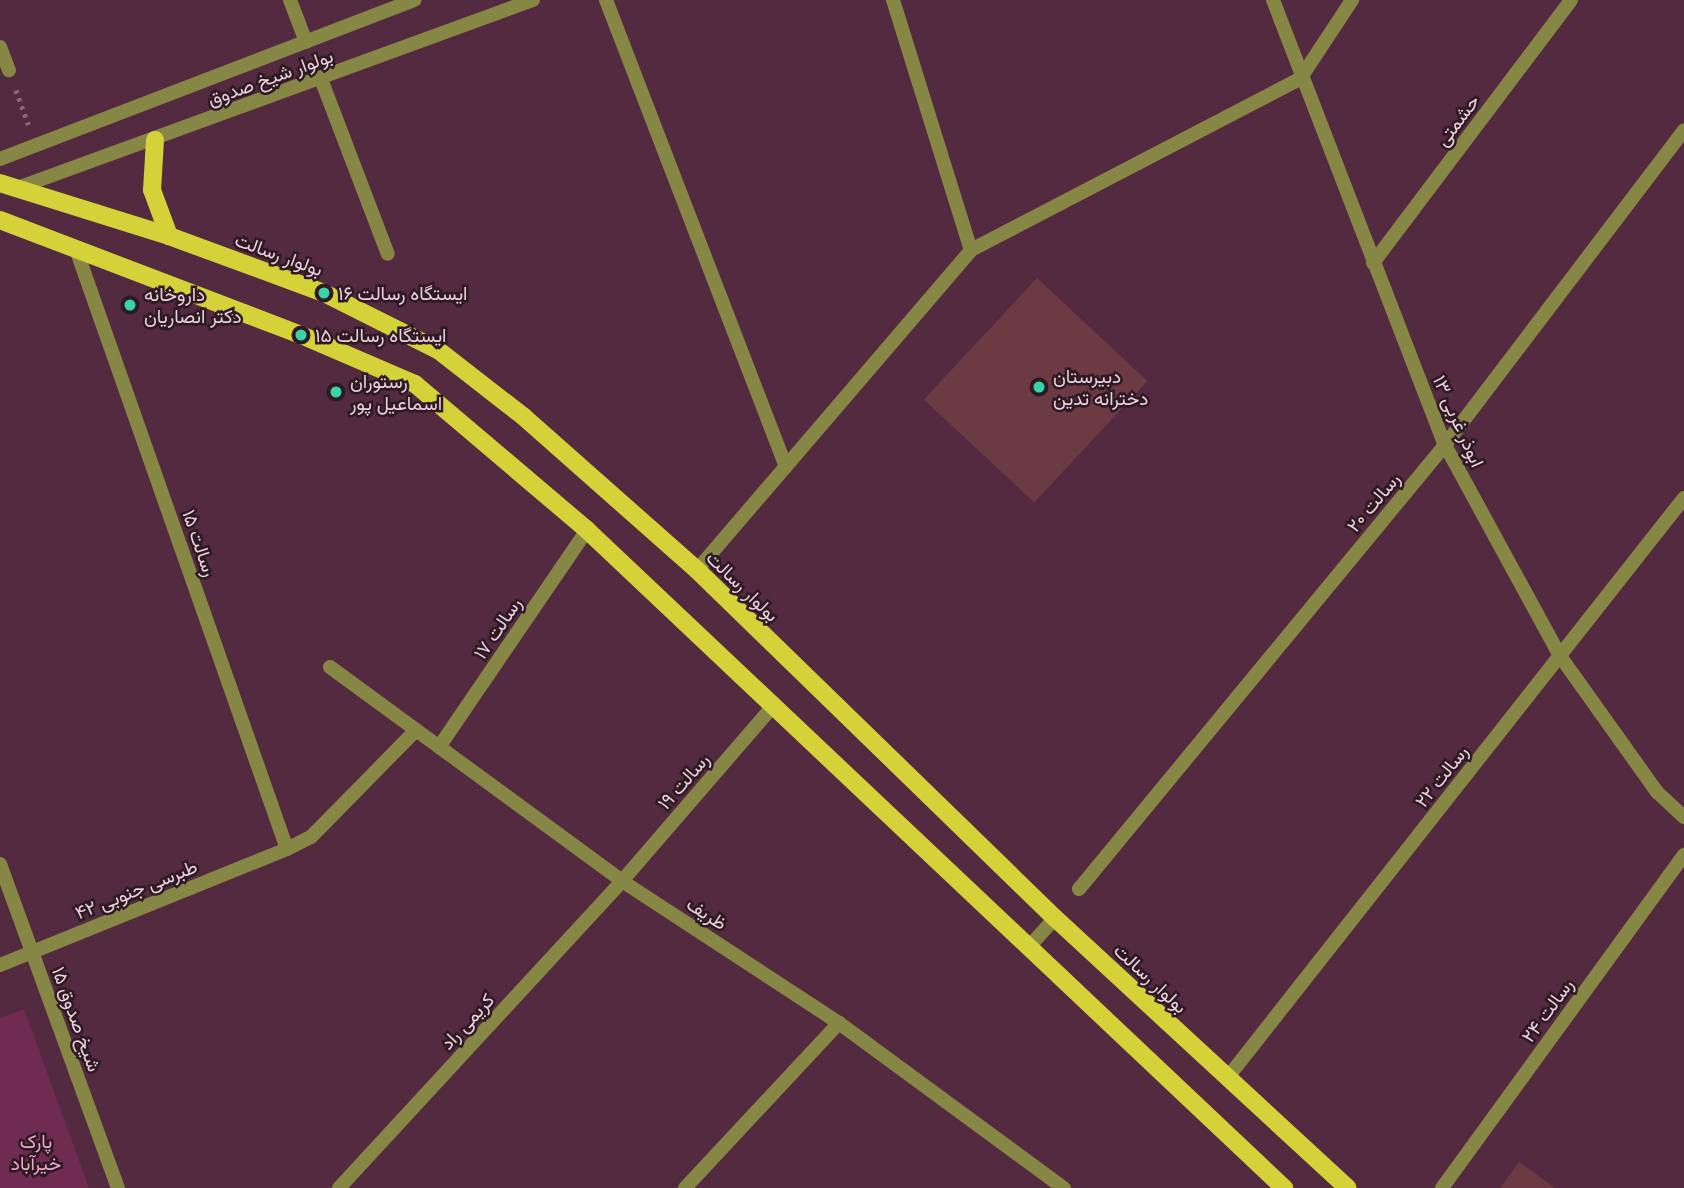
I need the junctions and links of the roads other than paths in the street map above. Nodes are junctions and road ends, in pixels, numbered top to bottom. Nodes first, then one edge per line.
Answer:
1 (290, 0) edge
2 (415, 0) edge
3 (533, 0) edge
4 (606, 0) edge
5 (894, 0) edge
6 (1273, 0) edge
7 (1352, 0) edge
8 (1571, 0) edge
9 (306, 42) junction
10 (0, 47) edge
11 (9, 70) road end
12 (321, 79) junction
13 (1300, 79) junction
14 (1684, 130) edge
15 (155, 140) junction
16 (0, 159) edge
17 (0, 183) edge
18 (20, 187) junction
19 (0, 220) edge
20 (169, 236) junction
21 (76, 249) junction
22 (971, 250) junction
23 (388, 254) dead end
24 (1373, 263) junction
25 (1445, 445) junction
26 (786, 467) junction
27 (1684, 498) edge
28 (587, 530) junction
29 (697, 570) junction
30 (1560, 656) junction
31 (330, 667) dead end
32 (773, 706) junction
33 (416, 730) junction
34 (439, 747) junction
35 (1684, 817) edge
36 (287, 849) junction
37 (1684, 855) edge
38 (0, 864) edge
39 (622, 881) junction
40 (1079, 889) dead end
41 (1055, 918) junction
42 (1028, 948) junction
43 (32, 952) junction
44 (0, 965) edge
45 (839, 1023) junction
46 (1228, 1077) junction
47 (118, 1188) edge
48 (339, 1188) edge
49 (685, 1188) edge
50 (1064, 1188) edge
51 (1283, 1188) edge
52 (1348, 1188) edge
53 (1442, 1188) edge

1 - 9 street
2 - 9 street, بولوار شیخ صدوق
3 - 12 street, بولوار شیخ صدوق
4 - 26 street
5 - 22 street
6 - 13 street, ابوذر غربی ۱۳
7 - 13 street
8 - 24 street, حشمتی
9 - 16 street, بولوار شیخ صدوق
10 - 11 street
12 - 15 street, بولوار شیخ صدوق
12 - 23 street
13 - 22 street
13 - 24 street, ابوذر غربی ۱۳
14 - 25 street, رسالت ۲۰
15 - 18 street, بولوار شیخ صدوق
15 - 20 main road
17 - 18 main road, بولوار رسالت
18 - 20 main road, بولوار رسالت
19 - 21 main road
20 - 29 main road, بولوار رسالت
21 - 28 main road
21 - 36 street, رسالت ۱۵
22 - 26 street
24 - 25 street, ابوذر غربی ۱۳
25 - 30 street, ابوذر غربی ۱۳
25 - 40 street, رسالت ۲۰
26 - 29 street
27 - 30 street, رسالت ۲۲
28 - 32 main road
28 - 34 street, رسالت ۱۷
29 - 41 main road, بولوار رسالت
30 - 35 street, ابوذر غربی ۱۳
30 - 46 street, رسالت ۲۲
31 - 33 street, ظریف
32 - 39 street, رسالت ۱۹
32 - 42 main road
33 - 34 street, ظریف
33 - 36 street, طبرسی جنوبی ۴۲
34 - 39 street, ظریف
36 - 43 street, طبرسی جنوبی ۴۲
37 - 53 street, رسالت ۲۴
38 - 43 street, شیخ صدوق ۱۵
39 - 45 street, ظریف
39 - 48 street, کریمی راد
41 - 42 street
41 - 46 main road, بولوار رسالت
42 - 51 main road
43 - 44 street, طبرسی جنوبی ۴۲
43 - 47 street, شیخ صدوق ۱۵
45 - 49 street
45 - 50 street, ظریف
46 - 52 main road, بولوار رسالت

